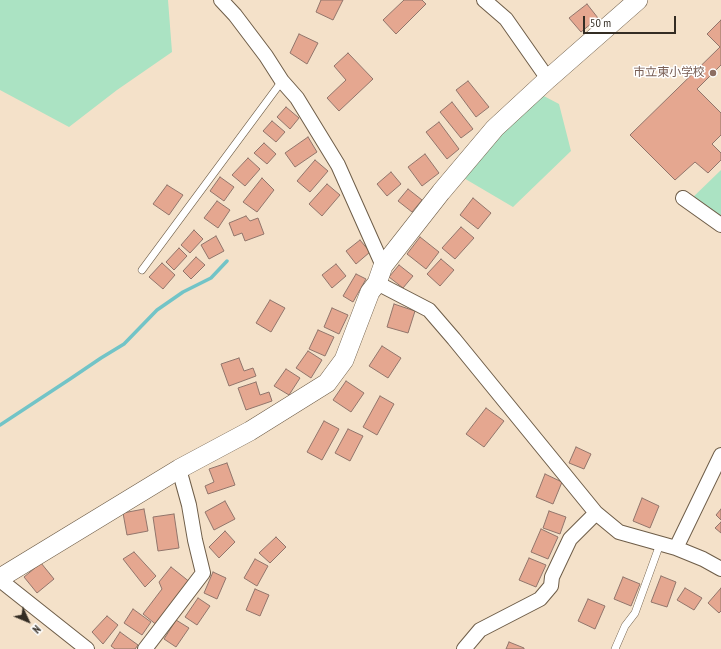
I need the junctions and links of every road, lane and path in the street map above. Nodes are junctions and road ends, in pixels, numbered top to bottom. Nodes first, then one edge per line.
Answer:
1 (221, 0) edge
2 (484, 0) edge
3 (638, 0) edge
4 (548, 79) junction
5 (282, 81) junction
6 (683, 198) dead end
7 (721, 225) edge
8 (142, 270) dead end
9 (380, 275) junction
10 (721, 455) edge
11 (179, 469) junction
12 (596, 514) junction
13 (660, 544) junction
14 (676, 548) junction
15 (721, 569) edge
16 (0, 579) edge
17 (87, 649) edge
18 (145, 649) edge
19 (464, 649) edge
20 (615, 649) edge

1 - 5 street
2 - 4 street
3 - 4 street
4 - 9 street
5 - 8 lane
5 - 9 street
6 - 7 street
9 - 11 street
9 - 12 street
10 - 14 street
11 - 16 street
11 - 18 street
12 - 13 street
12 - 19 street
13 - 14 street
13 - 20 lane
14 - 15 street
16 - 17 street

